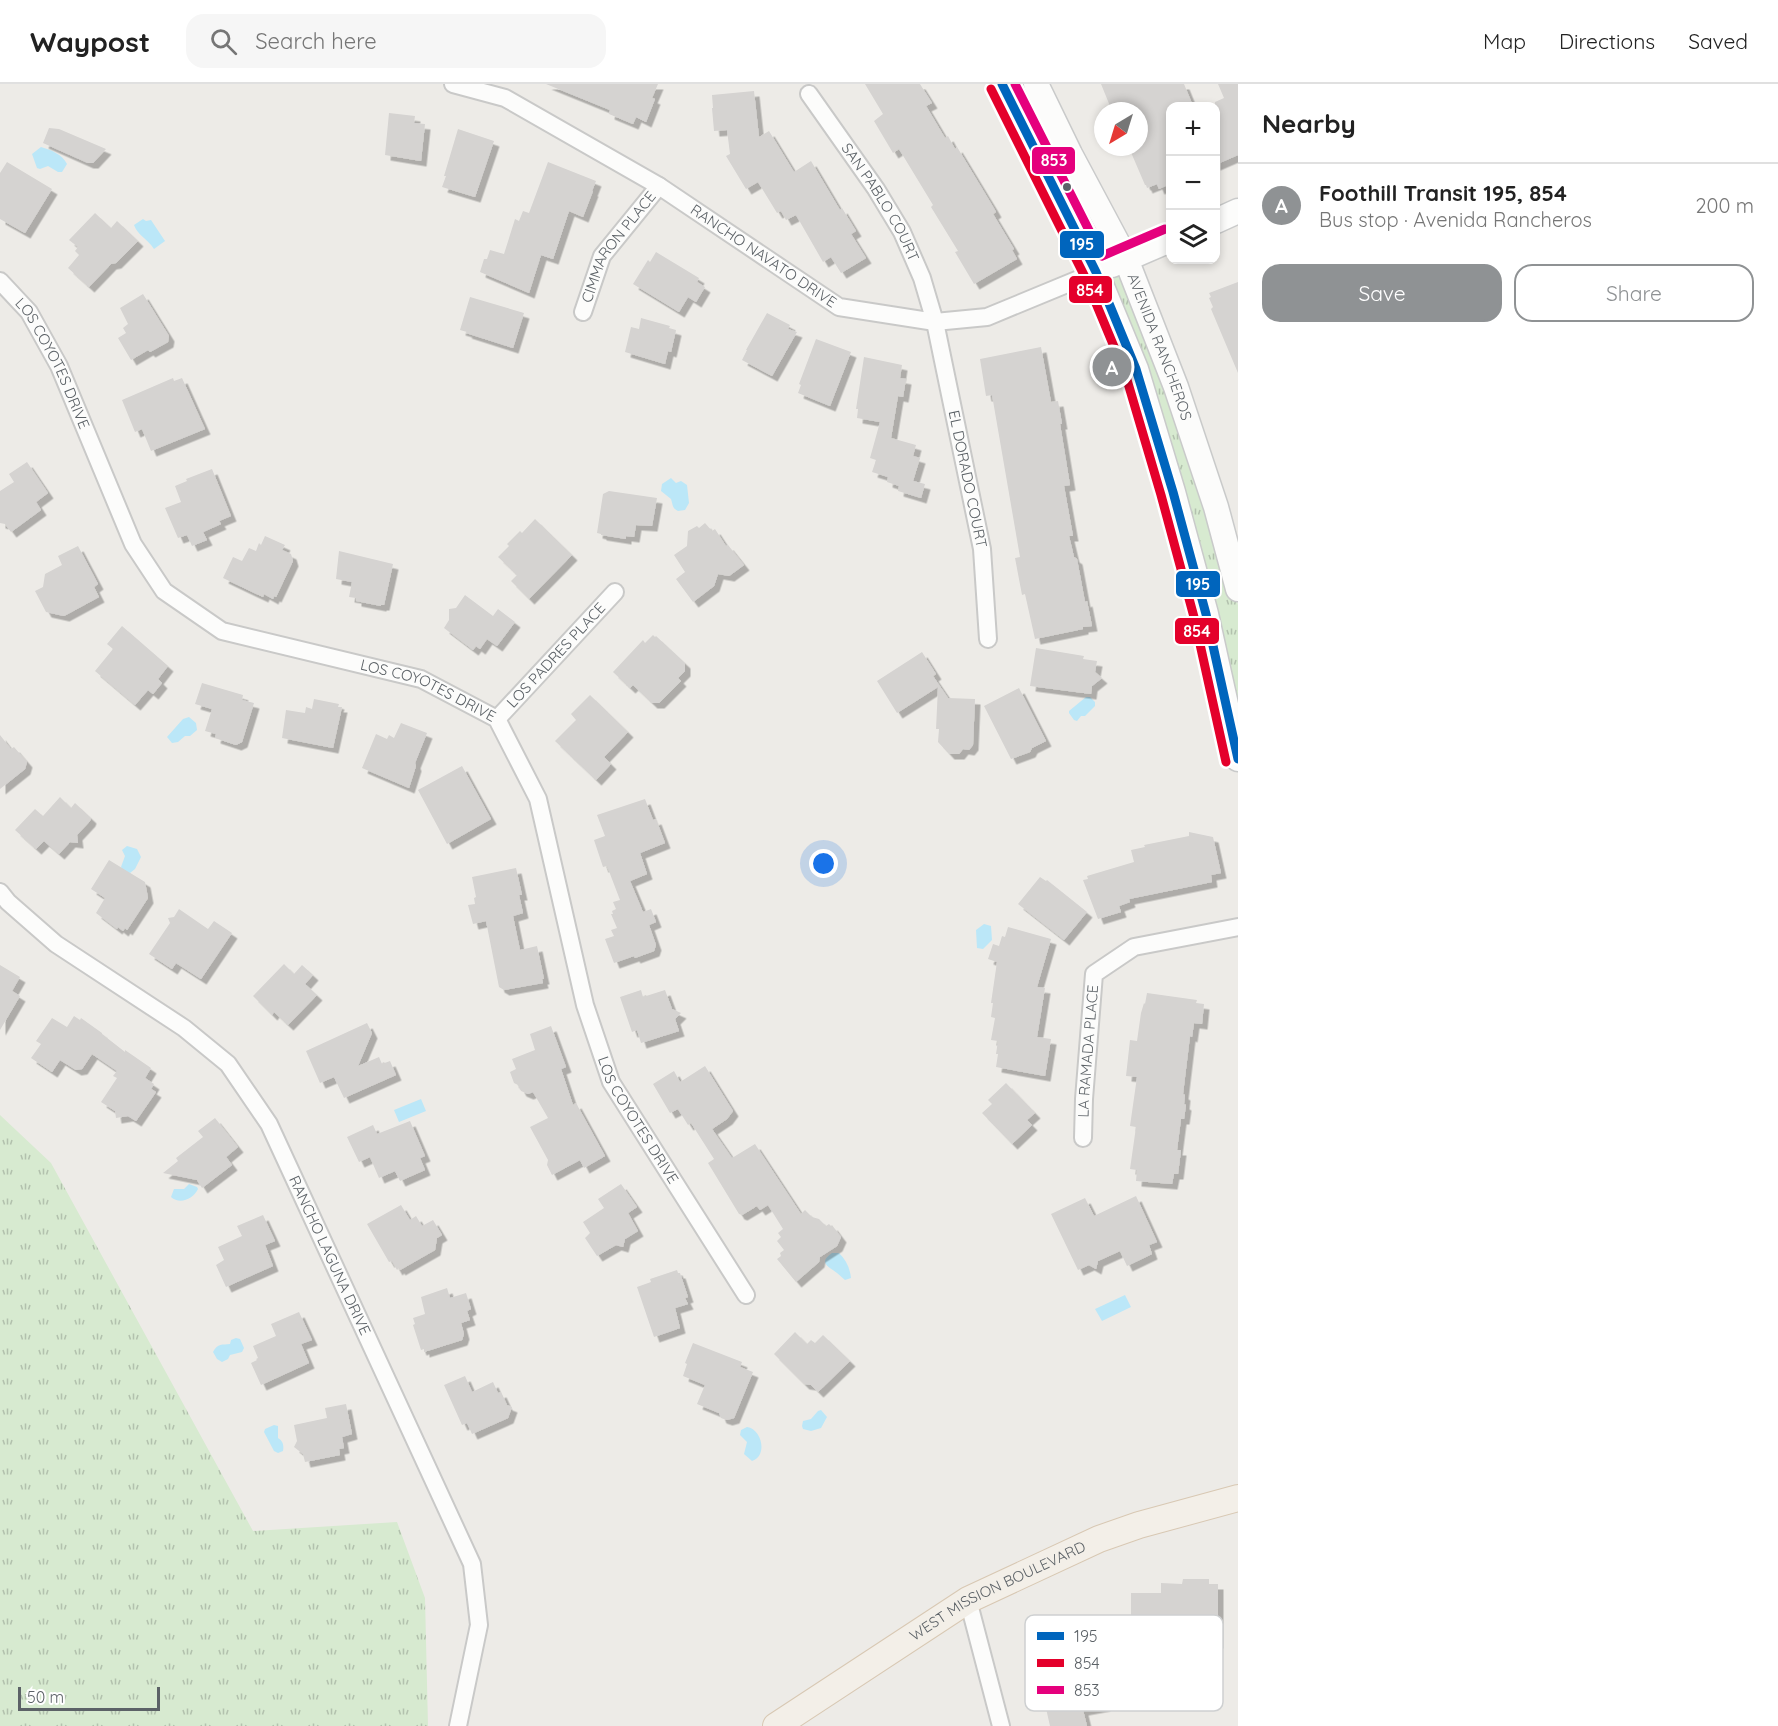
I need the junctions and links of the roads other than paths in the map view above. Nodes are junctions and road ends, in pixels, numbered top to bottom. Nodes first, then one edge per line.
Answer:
1 (453, 84) edge
2 (1002, 84) edge
3 (1036, 84) edge
4 (809, 94) dead end
5 (659, 186) junction
6 (1238, 212) edge
7 (1220, 219) edge
8 (1166, 242) edge
9 (1126, 259) junction
10 (1096, 272) junction
11 (0, 281) edge
12 (583, 312) dead end
13 (935, 322) junction
14 (1238, 589) edge
15 (615, 592) dead end
16 (987, 639) dead end
17 (497, 719) junction
18 (1238, 759) edge
19 (0, 892) edge
20 (1238, 927) edge
21 (1083, 1138) dead end
22 (746, 1295) dead end
23 (1238, 1498) edge
24 (968, 1600) junction
25 (458, 1726) edge
26 (776, 1726) edge
27 (1001, 1726) edge

1 - 5 street, RANCHO NAVATO DRIVE
2 - 10 main road, AVENIDA RANCHEROS
3 - 9 main road, AVENIDA RANCHEROS
4 - 13 street, SAN PABLO COURT
5 - 12 street, CIMMARON PLACE
5 - 13 street, RANCHO NAVATO DRIVE
6 - 7 main road
8 - 9 main road
9 - 10 main road
9 - 14 main road, AVENIDA RANCHEROS
10 - 13 street, RANCHO NAVATO DRIVE
10 - 18 main road, AVENIDA RANCHEROS
11 - 17 street, LOS COYOTES DRIVE
13 - 16 street, EL DORADO COURT
15 - 17 street, LOS PADRES PLACE
17 - 22 street, LOS COYOTES DRIVE
19 - 25 street, RANCHO LAGUNA DRIVE
20 - 21 street, LA RAMADA PLACE
23 - 24 main road, WEST MISSION BOULEVARD
24 - 26 main road, WEST MISSION BOULEVARD
24 - 27 street

